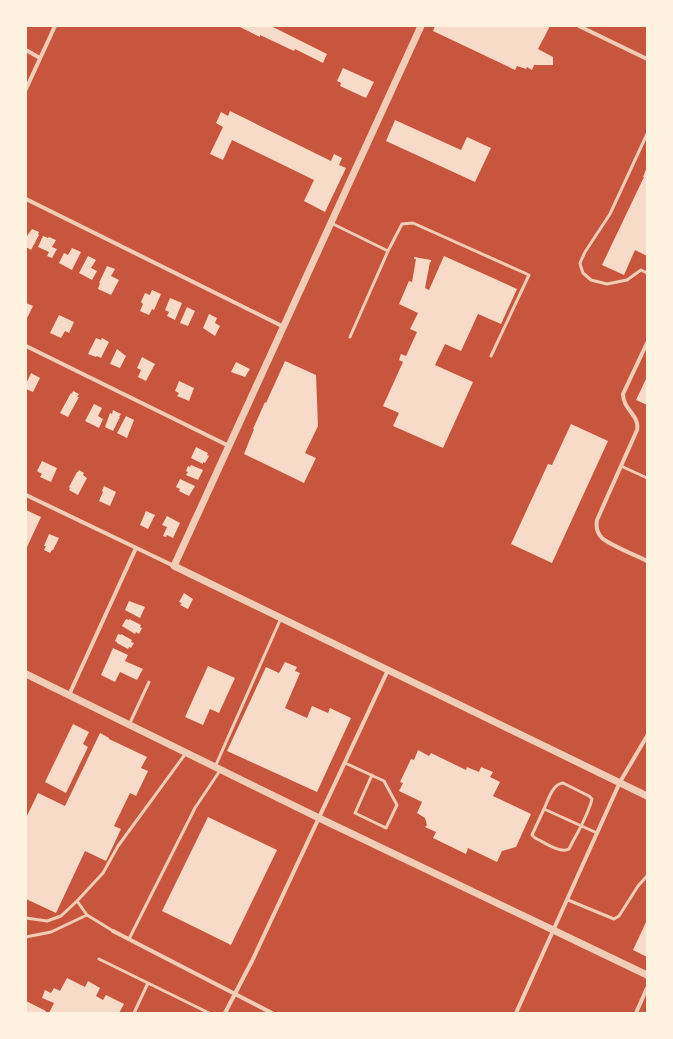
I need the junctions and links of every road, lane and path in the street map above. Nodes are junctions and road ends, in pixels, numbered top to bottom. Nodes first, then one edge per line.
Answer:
1 (55, 26) edge
2 (421, 26) edge
3 (579, 26) edge
4 (26, 50) edge
5 (647, 53) edge
6 (40, 58) junction
7 (646, 59) edge
8 (26, 89) edge
9 (647, 134) edge
10 (26, 199) edge
11 (331, 223) junction
12 (388, 251) junction
13 (647, 273) edge
14 (284, 327) junction
15 (350, 337) dead end
16 (647, 343) edge
17 (26, 346) edge
18 (491, 356) dead end
19 (229, 446) junction
20 (621, 466) junction
21 (647, 478) edge
22 (26, 495) edge
23 (136, 548) junction
24 (647, 561) edge
25 (174, 566) junction
26 (281, 618) junction
27 (388, 670) junction
28 (26, 674) edge
29 (149, 682) dead end
30 (69, 695) junction
31 (129, 725) junction
32 (647, 736) edge
33 (186, 753) junction
34 (345, 763) junction
35 (218, 768) junction
36 (372, 775) junction
37 (620, 782) junction
38 (647, 796) edge
39 (544, 809) junction
40 (319, 818) junction
41 (580, 826) junction
42 (597, 833) junction
43 (647, 876) edge
44 (568, 900) junction
45 (77, 901) junction
46 (87, 915) junction
47 (26, 918) edge
48 (113, 931) joint
49 (554, 932) junction
50 (26, 937) edge
51 (129, 939) junction
52 (99, 960) dead end
53 (647, 976) edge
54 (148, 983) junction
55 (647, 988) edge
56 (234, 994) junction
57 (134, 1013) edge
58 (209, 1013) edge
59 (225, 1013) edge
60 (272, 1013) edge
61 (516, 1013) edge
62 (636, 1013) edge

1 - 6 street
2 - 11 street
3 - 7 street
4 - 6 street
5 - 7 lane
6 - 8 street
9 - 13 lane
10 - 14 street
11 - 12 lane
11 - 14 street
12 - 15 lane
12 - 18 lane
14 - 19 street
16 - 20 street
17 - 19 street
19 - 25 street
20 - 21 lane
20 - 24 street
22 - 23 street
23 - 25 street
23 - 30 street
25 - 26 street
26 - 27 street
26 - 35 lane
27 - 34 street
27 - 37 street
28 - 30 street
29 - 31 lane
30 - 31 street
31 - 33 street
32 - 37 street
33 - 35 street
33 - 45 lane
34 - 36 lane
34 - 40 street
35 - 40 street
35 - 51 lane
36 - 36 lane
37 - 38 street
37 - 42 street
39 - 41 lane
39 - 41 lane
39 - 41 lane
40 - 49 street
40 - 56 street
41 - 42 lane
42 - 44 street
43 - 44 lane
44 - 49 street
45 - 46 lane
45 - 47 lane
46 - 48 lane
46 - 50 lane
48 - 51 street
49 - 53 street
49 - 61 street
51 - 56 street
52 - 54 lane
54 - 57 lane
54 - 58 lane
55 - 62 street
56 - 59 street
56 - 60 street

